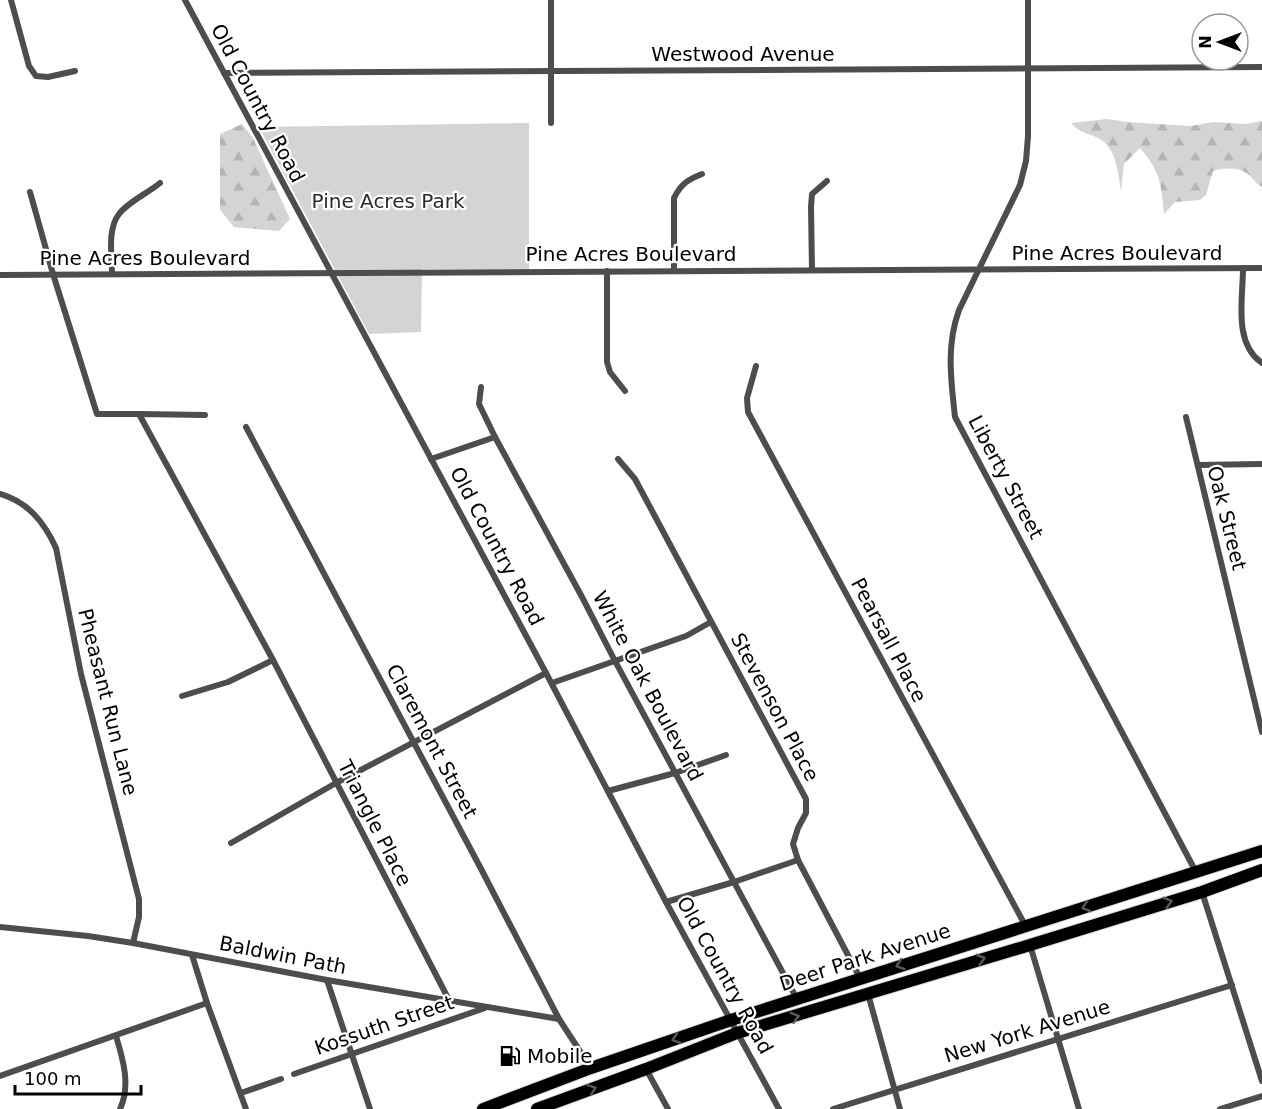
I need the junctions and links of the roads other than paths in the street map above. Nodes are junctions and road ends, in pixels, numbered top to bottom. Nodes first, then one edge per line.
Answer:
1 (11, 0) edge
2 (185, 0) edge
3 (551, 0) edge
4 (1028, 0) edge
5 (1262, 67) edge
6 (1027, 70) junction
7 (75, 71) dead end
8 (551, 71) junction
9 (224, 73) junction
10 (551, 123) dead end
11 (702, 174) dead end
12 (827, 181) dead end
13 (160, 183) dead end
14 (30, 192) dead end
15 (1243, 268) junction
16 (1262, 268) edge
17 (674, 270) junction
18 (812, 270) junction
19 (979, 270) junction
20 (607, 271) junction
21 (0, 274) edge
22 (53, 274) junction
23 (112, 274) junction
24 (332, 274) junction
25 (1262, 363) edge
26 (756, 366) dead end
27 (481, 387) dead end
28 (625, 391) dead end
29 (139, 414) junction
30 (205, 415) dead end
31 (1186, 417) dead end
32 (246, 427) dead end
33 (495, 437) junction
34 (430, 459) junction
35 (618, 459) dead end
36 (1262, 464) edge
37 (1198, 465) junction
38 (0, 494) edge
39 (711, 622) junction
40 (273, 660) junction
41 (615, 661) junction
42 (546, 673) junction
43 (552, 683) junction
44 (182, 696) dead end
45 (1262, 732) edge
46 (414, 742) junction
47 (726, 755) dead end
48 (675, 773) junction
49 (336, 783) junction
50 (608, 791) junction
51 (231, 843) dead end
52 (1262, 851) edge
53 (798, 860) junction
54 (1262, 870) edge
55 (1197, 873) junction
56 (734, 882) junction
57 (1202, 892) junction
58 (666, 902) junction
59 (1025, 925) junction
60 (0, 927) edge
61 (133, 944) junction
62 (1030, 945) junction
63 (192, 955) junction
64 (860, 978) junction
65 (327, 980) junction
66 (1232, 985) junction
67 (868, 994) junction
68 (797, 999) junction
69 (449, 1000) junction
70 (207, 1003) junction
71 (486, 1007) junction
72 (559, 1019) junction
73 (731, 1020) junction
74 (738, 1033) junction
75 (116, 1036) junction
76 (1057, 1039) junction
77 (351, 1054) junction
78 (591, 1068) junction
79 (646, 1069) junction
80 (294, 1074) dead end
81 (0, 1076) edge
82 (281, 1078) dead end
83 (1262, 1081) edge
84 (894, 1090) junction
85 (241, 1093) junction
86 (1262, 1096) edge
87 (120, 1109) edge
88 (246, 1109) edge
89 (370, 1109) edge
90 (483, 1109) edge
91 (537, 1109) edge
92 (668, 1109) edge
93 (779, 1109) edge
94 (832, 1109) edge
95 (900, 1109) edge
96 (1079, 1109) edge
97 (1220, 1109) edge

1 - 7 street
2 - 9 street, Old Country Road
3 - 8 street
4 - 6 street, Liberty Street
5 - 6 street, Westwood Avenue
6 - 8 street, Westwood Avenue
6 - 19 street, Liberty Street
8 - 9 street, Westwood Avenue
8 - 10 street
9 - 24 street, Old Country Road
11 - 17 street
12 - 18 street
13 - 23 street
14 - 22 street
15 - 16 street, Pine Acres Boulevard
15 - 19 street, Pine Acres Boulevard
15 - 25 street
17 - 18 street, Pine Acres Boulevard
17 - 20 street, Pine Acres Boulevard
18 - 19 street, Pine Acres Boulevard
19 - 55 street, Liberty Street
20 - 24 street, Pine Acres Boulevard
20 - 28 street
21 - 22 street, Pine Acres Boulevard
22 - 23 street, Pine Acres Boulevard
22 - 29 street
23 - 24 street, Pine Acres Boulevard
24 - 34 street, Old Country Road
26 - 59 street, Pearsall Place
27 - 33 street, White Oak Boulevard
29 - 30 street
29 - 40 street, Triangle Place
31 - 37 street, Oak Street
32 - 46 street, Claremont Street
33 - 34 street
33 - 41 street, White Oak Boulevard
34 - 42 street, Old Country Road
35 - 39 street, Stevenson Place
36 - 37 street
37 - 45 street, Oak Street
38 - 61 street, Pheasant Run Lane
39 - 41 street
39 - 53 street, Stevenson Place
40 - 44 street
40 - 49 street, Triangle Place
41 - 43 street
41 - 48 street, White Oak Boulevard
42 - 43 street, Old Country Road
42 - 46 street
43 - 50 street, Old Country Road
46 - 49 street
46 - 72 street, Claremont Street
47 - 48 street
48 - 50 street
48 - 56 street, White Oak Boulevard
49 - 51 street
49 - 69 street, Triangle Place
50 - 58 street, Old Country Road
52 - 55 main road, Deer Park Avenue
53 - 56 street
53 - 64 street, Stevenson Place
54 - 57 main road, Deer Park Avenue
55 -> 59 main road, Deer Park Avenue
56 - 58 street
56 - 68 street, White Oak Boulevard
62 -> 57 main road, Deer Park Avenue
57 - 66 street
58 - 73 street, Old Country Road
59 -> 64 main road, Deer Park Avenue
60 - 61 street, Baldwin Path
61 - 63 street, Baldwin Path
67 -> 62 main road, Deer Park Avenue
62 - 76 street
63 - 65 street, Baldwin Path
63 - 70 street
64 - 68 main road, Deer Park Avenue
65 - 69 street, Baldwin Path
65 - 77 street
66 - 76 street, New York Avenue
66 - 83 street
74 -> 67 main road, Deer Park Avenue
67 - 84 street
68 - 73 main road, Deer Park Avenue
69 - 71 street, Baldwin Path
70 - 75 street
70 - 85 street
71 - 72 street, Baldwin Path
71 - 77 street, Kossuth Street
72 - 78 street, Claremont Street
73 - 74 street, Old Country Road
73 -> 78 main road, Deer Park Avenue
74 - 79 main road, Deer Park Avenue
74 - 93 street, Old Country Road
75 - 81 street
75 - 87 street
76 - 84 street, New York Avenue
76 - 96 street
77 - 80 street, Kossuth Street
77 - 89 street
78 - 90 main road, Deer Park Avenue
91 -> 79 main road, Deer Park Avenue
79 - 92 street
82 - 85 street
84 - 94 street, New York Avenue
84 - 95 street
85 - 88 street
86 - 97 street

